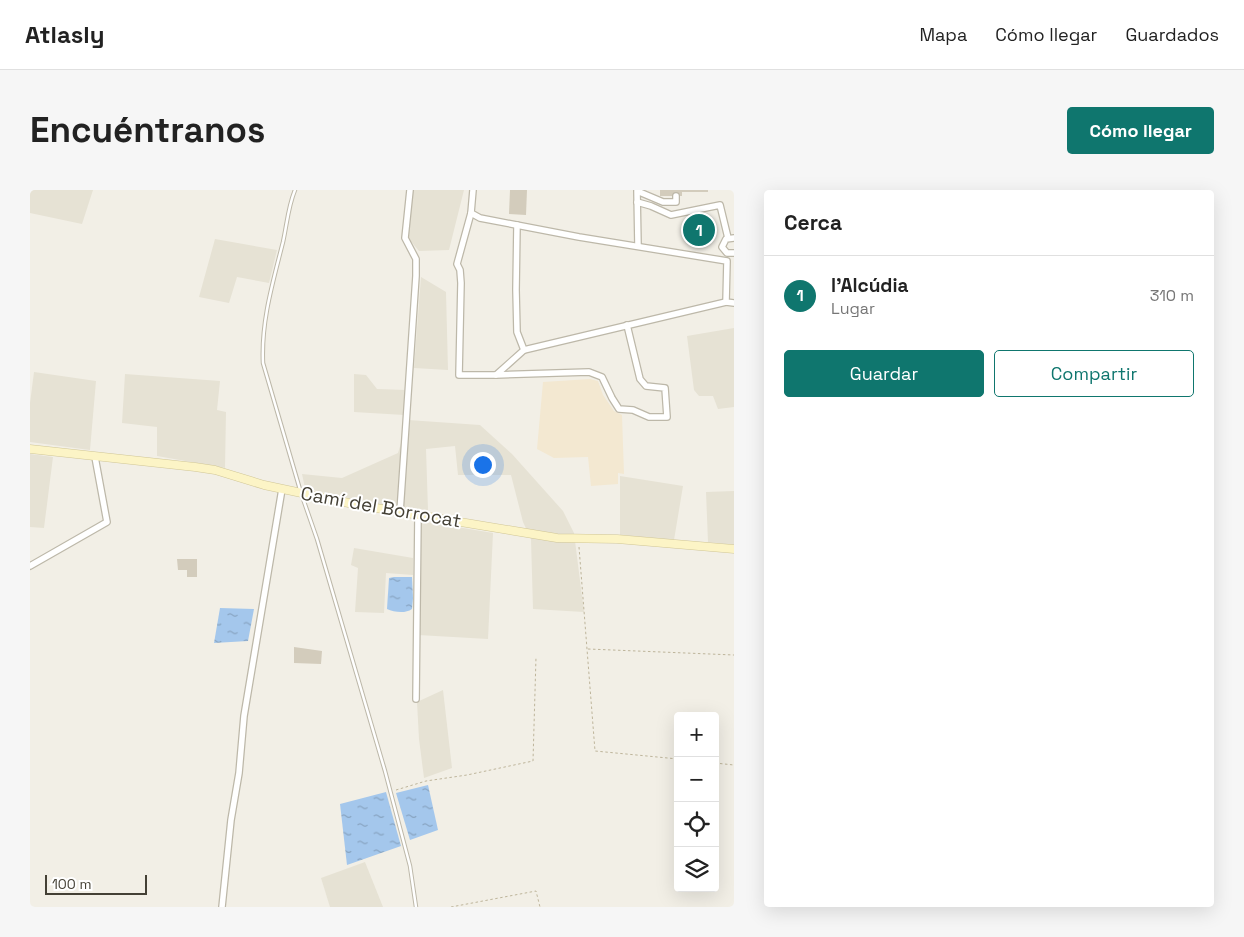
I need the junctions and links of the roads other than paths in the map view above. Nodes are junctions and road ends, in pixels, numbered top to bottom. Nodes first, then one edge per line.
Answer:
1 (295, 190) edge
2 (410, 190) edge
3 (473, 190) edge
4 (676, 196) dead end
5 (638, 202) junction
6 (470, 213) junction
7 (517, 225) junction
8 (731, 238) edge
9 (638, 246) junction
10 (731, 253) edge
11 (727, 261) junction
12 (726, 302) junction
13 (734, 303) edge
14 (627, 325) junction
15 (524, 350) junction
16 (496, 375) junction
17 (30, 449) edge
18 (95, 457) junction
19 (282, 489) junction
20 (301, 493) junction
21 (400, 512) junction
22 (418, 515) junction
23 (734, 549) edge
24 (30, 566) edge
25 (416, 699) dead end
26 (222, 907) edge
27 (416, 907) edge

1 - 20 lane
2 - 21 street
3 - 6 street
4 - 5 street
5 - 8 street
5 - 9 street
6 - 7 street
6 - 16 street
7 - 9 street
7 - 15 street
8 - 10 street
9 - 11 street
10 - 11 street
11 - 12 street
12 - 13 street
12 - 14 street
14 - 15 street
14 - 16 street
15 - 16 street
17 - 18 street, Camí del Borrocat
18 - 19 street, Camí del Borrocat
18 - 24 street
19 - 20 street, Camí del Borrocat
19 - 26 street
20 - 21 street, Camí del Borrocat
20 - 27 lane
21 - 22 street, Camí del Borrocat
22 - 23 street, Camí del Borrocat
22 - 25 street

